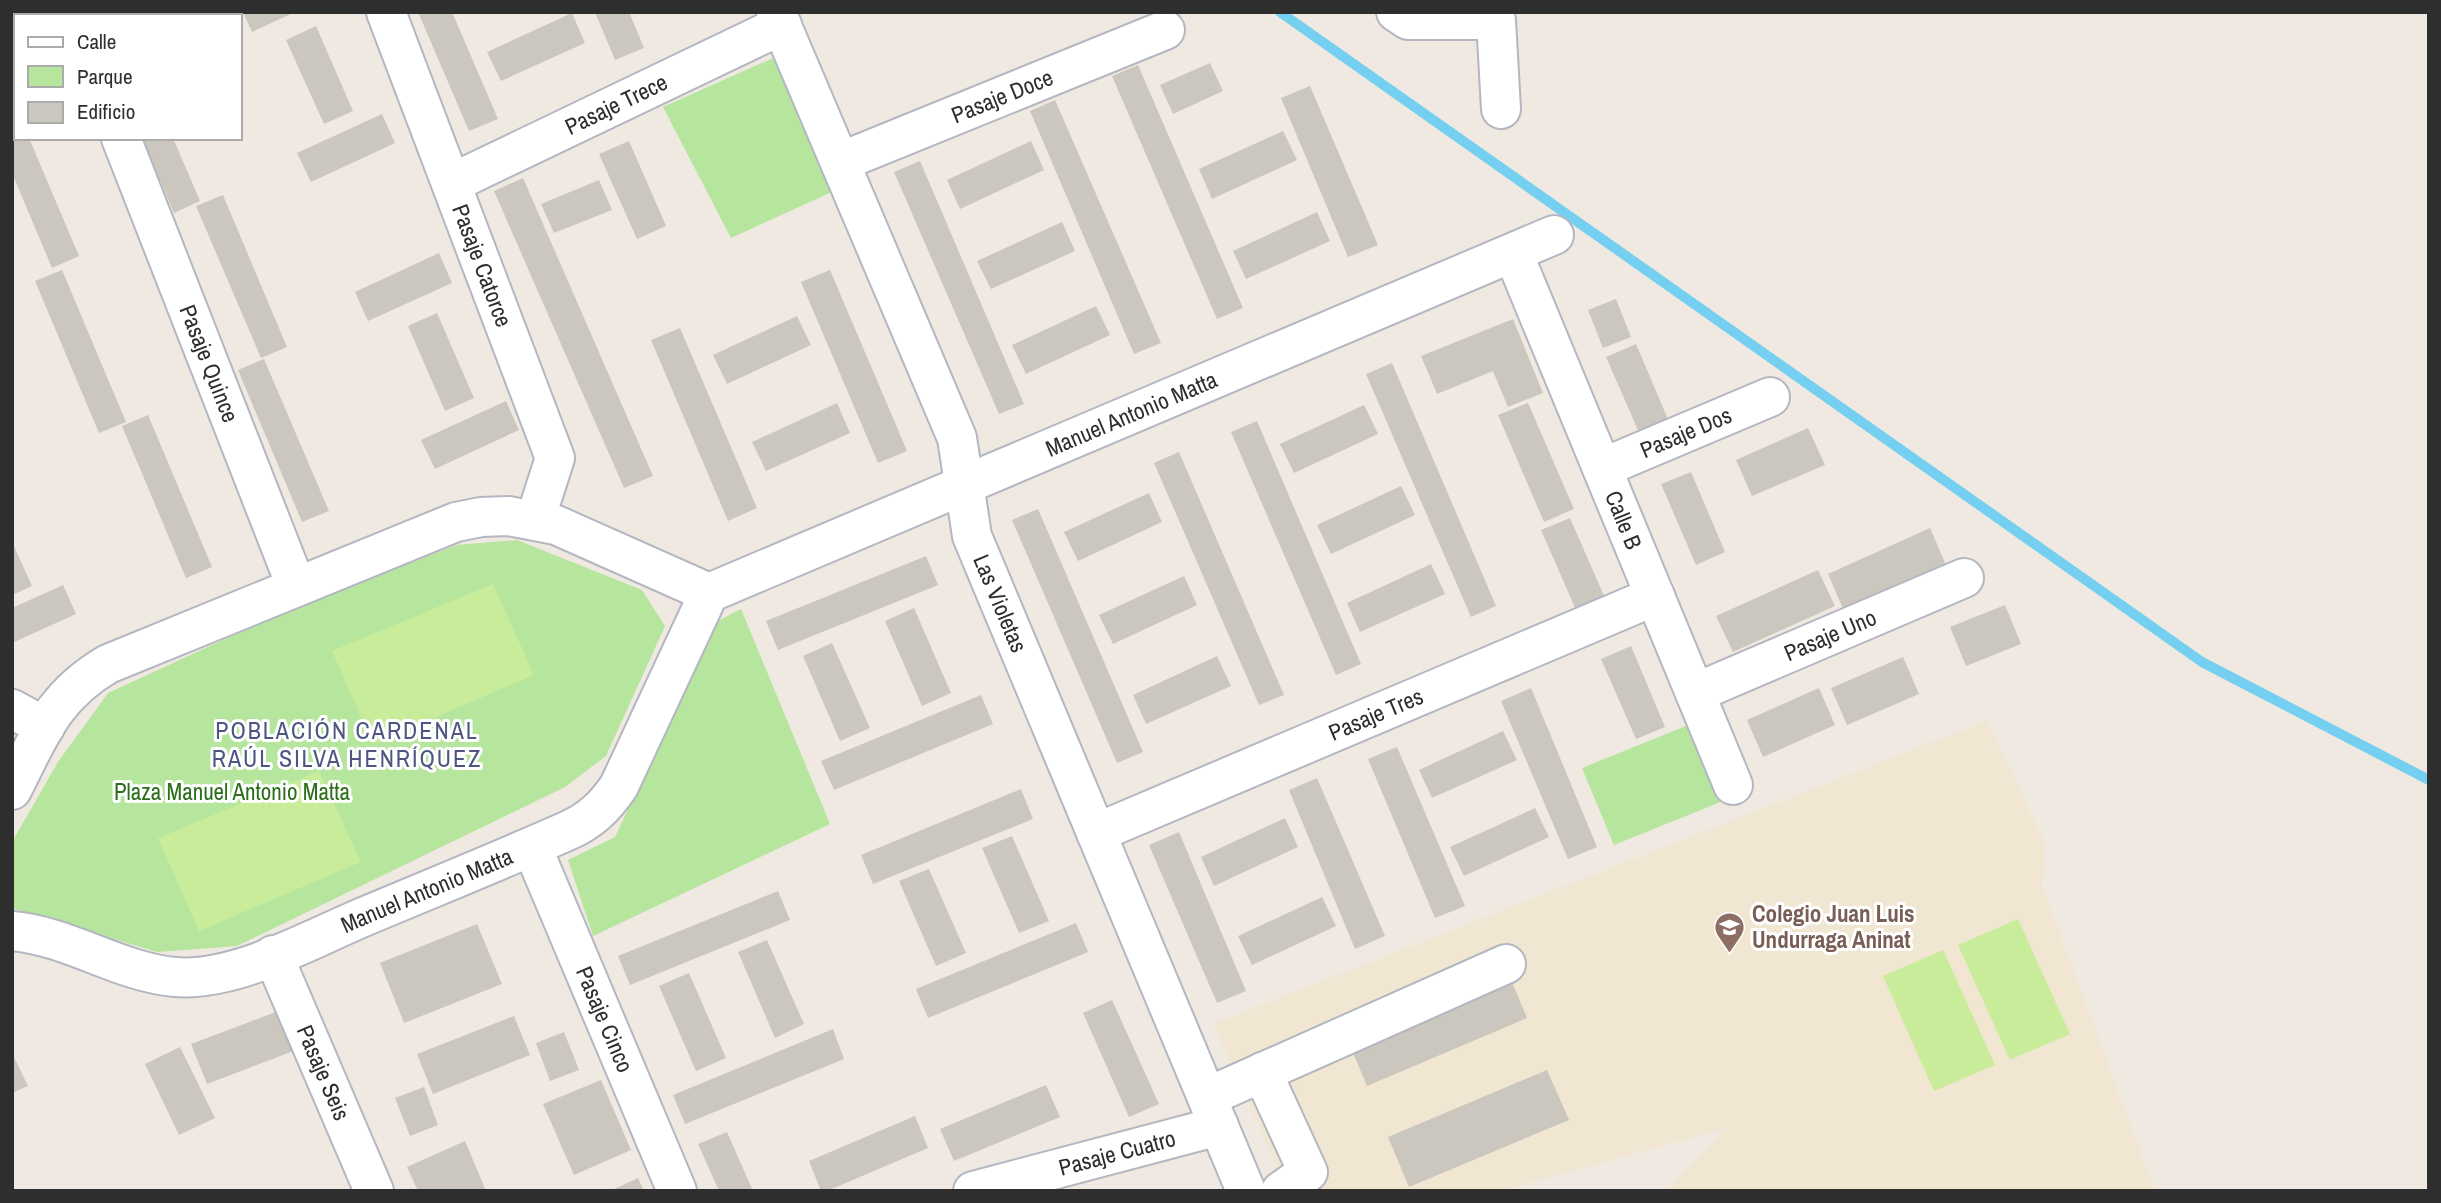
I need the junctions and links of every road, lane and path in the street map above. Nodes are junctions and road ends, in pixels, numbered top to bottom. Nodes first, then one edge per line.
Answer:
1 (386, 12) edge
2 (1396, 12) edge
3 (779, 19) edge
4 (1165, 30) dead end
5 (1501, 109) dead end
6 (122, 140) edge
7 (840, 162) junction
8 (452, 183) junction
9 (1554, 235) dead end
10 (1513, 253) junction
11 (1770, 397) dead end
12 (1602, 468) junction
13 (964, 485) junction
14 (536, 520) junction
15 (1964, 578) dead end
16 (296, 586) junction
17 (709, 593) junction
18 (1655, 596) junction
19 (1695, 693) junction
20 (28, 718) edge
21 (1734, 785) dead end
22 (12, 790) edge
23 (1096, 833) junction
24 (532, 847) junction
25 (12, 931) edge
26 (273, 955) junction
27 (1506, 964) dead end
28 (1262, 1072) junction
29 (1213, 1111) junction
30 (374, 1191) edge
31 (677, 1191) edge
32 (973, 1191) edge
33 (1247, 1191) edge
34 (1281, 1191) edge

1 - 8 street, Pasaje Catorce
2 - 5 street
3 - 7 street, Las Violetas
3 - 8 street, Pasaje Trece
4 - 7 street, Pasaje Doce
6 - 16 street, Pasaje Quince
7 - 13 street, Las Violetas
8 - 14 street, Pasaje Catorce
9 - 10 street, Manuel Antonio Matta
10 - 12 street, Calle B
10 - 13 street, Manuel Antonio Matta
11 - 12 street, Pasaje Dos
12 - 18 street, Calle B
13 - 17 street, Manuel Antonio Matta
13 - 23 street, Las Violetas
14 - 16 street
14 - 17 street
15 - 19 street, Pasaje Uno
16 - 20 street
17 - 24 street, Manuel Antonio Matta
18 - 19 street, Calle B
18 - 23 street, Pasaje Tres
19 - 21 street, Calle B
20 - 22 street
23 - 29 street, Las Violetas
24 - 26 street, Manuel Antonio Matta
24 - 31 street, Pasaje Cinco
25 - 26 street, Manuel Antonio Matta
26 - 30 street, Pasaje Seis
27 - 28 street, Pasaje Cuatro
28 - 29 street, Pasaje Cuatro
28 - 34 street
29 - 32 street, Pasaje Cuatro
29 - 33 street, Las Violetas

